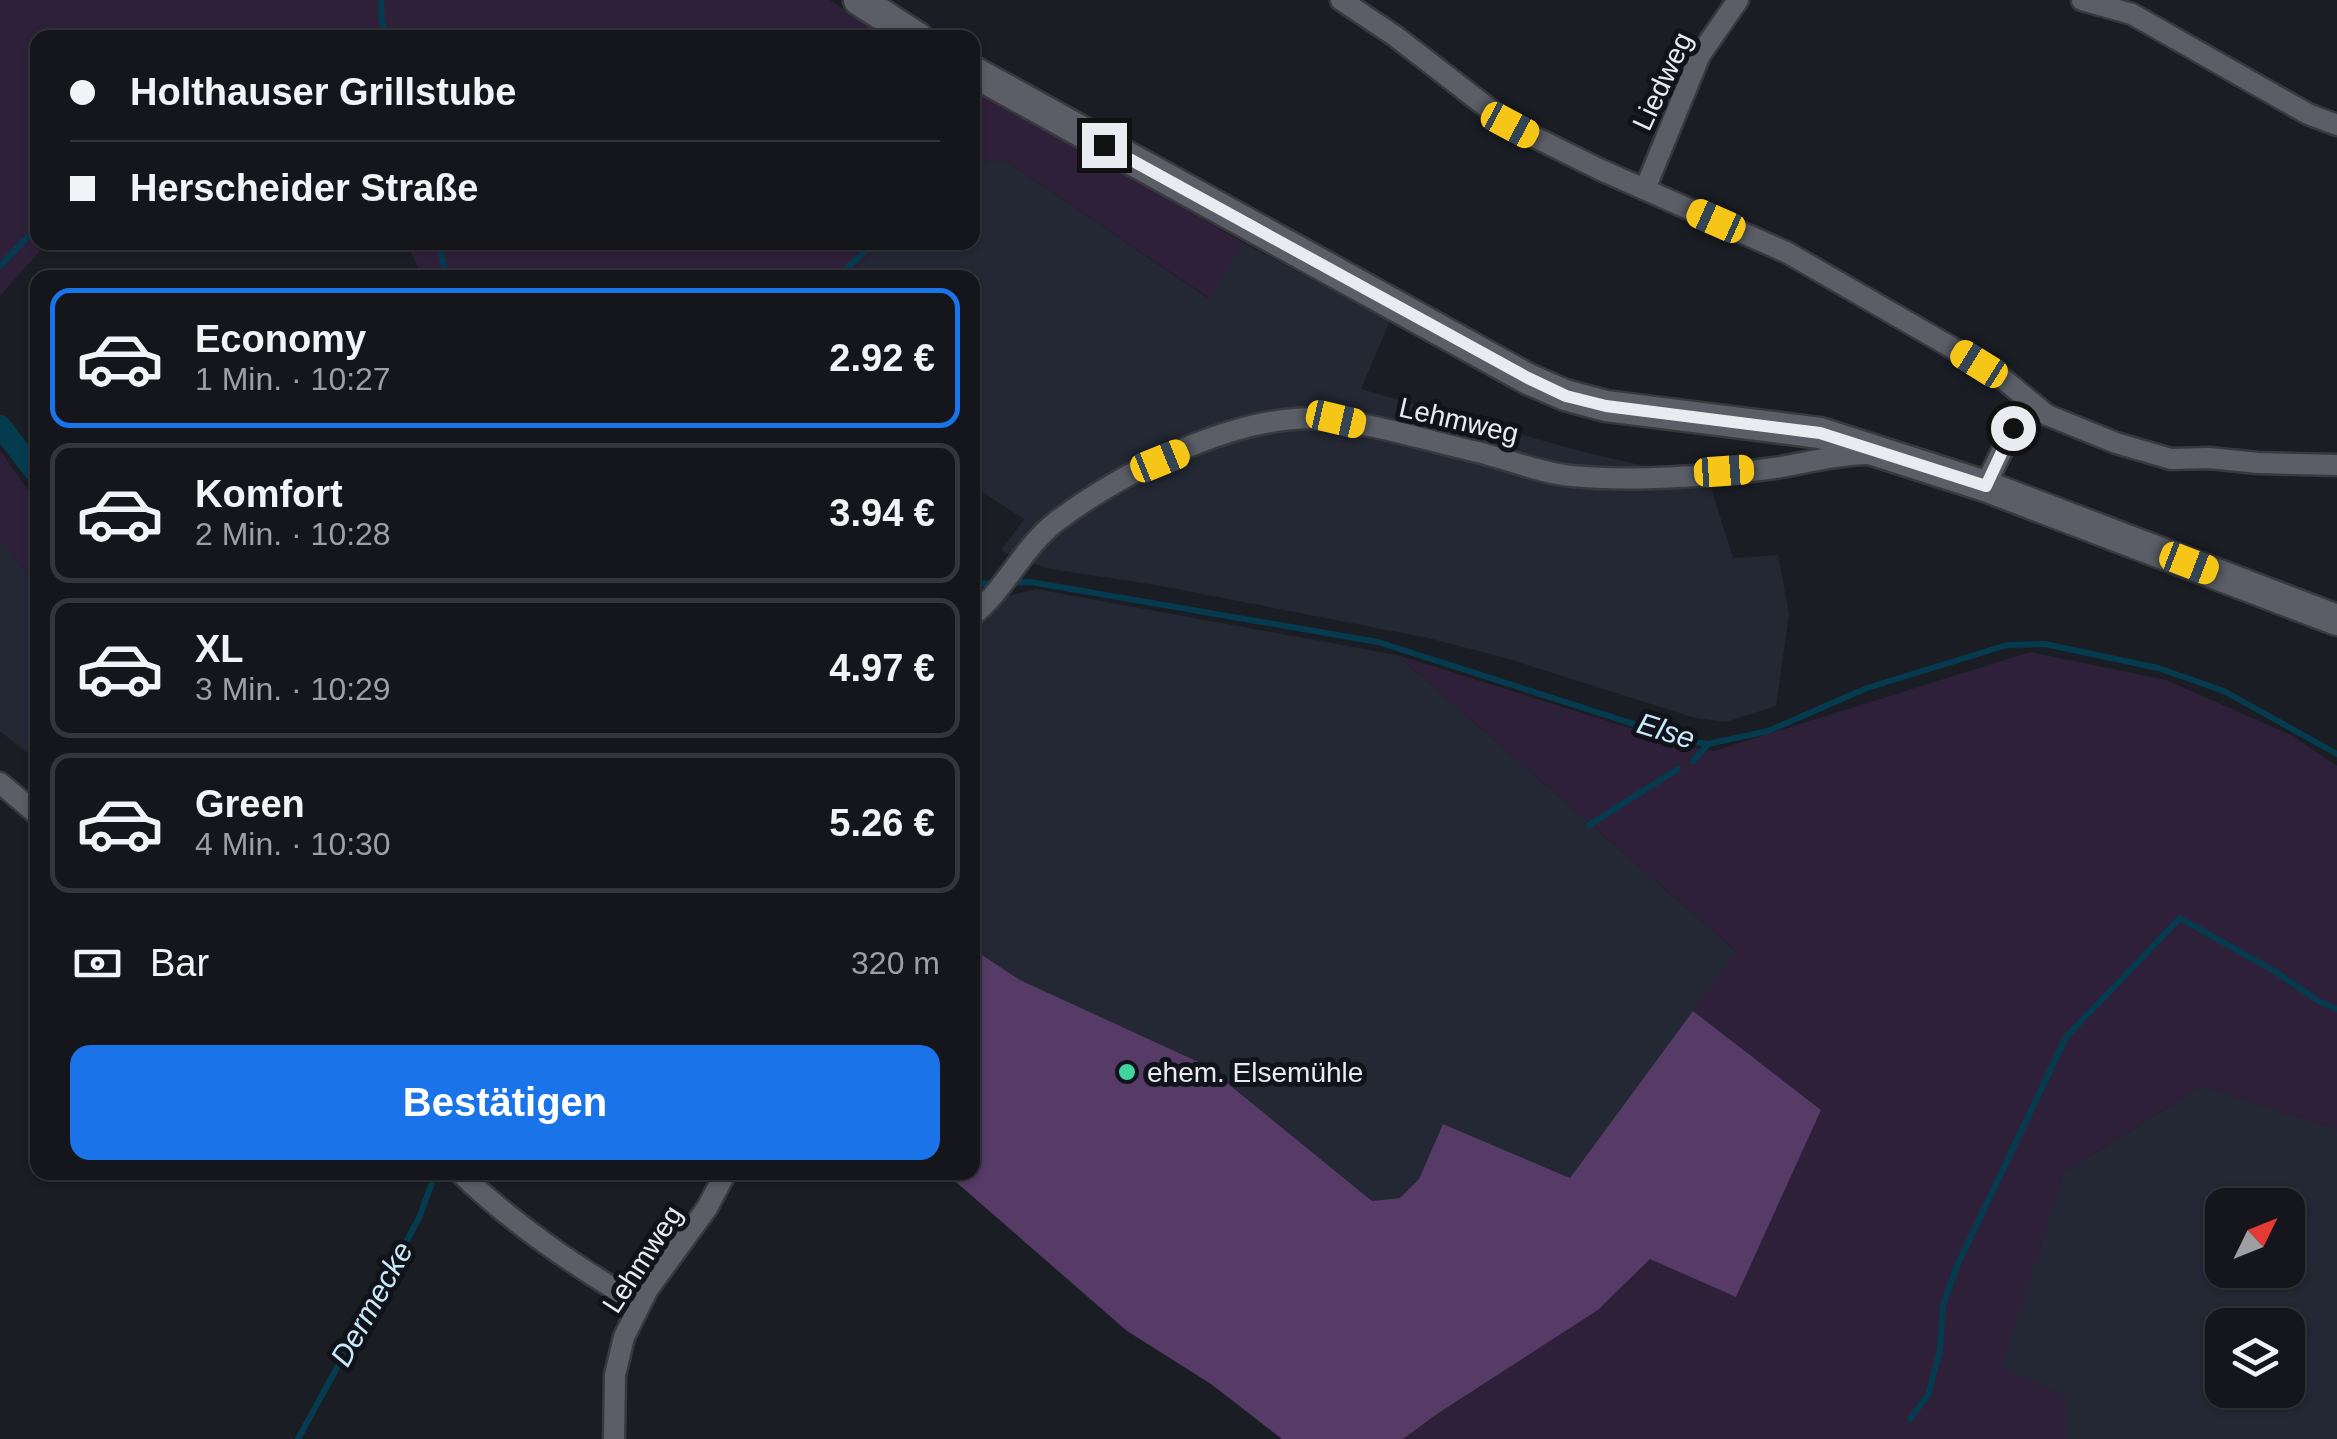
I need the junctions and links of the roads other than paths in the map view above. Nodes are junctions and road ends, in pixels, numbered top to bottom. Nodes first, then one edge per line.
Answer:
1 (859, 0) edge
2 (1341, 0) edge
3 (1738, 0) edge
4 (2082, 0) edge
5 (906, 30) edge
6 (980, 75) edge
7 (2337, 124) edge
8 (1645, 189) junction
9 (2027, 399) junction
10 (1877, 453) junction
11 (2337, 466) edge
12 (1986, 486) junction
13 (980, 610) edge
14 (2337, 620) edge
15 (0, 782) edge
16 (30, 808) edge
17 (468, 1180) edge
18 (722, 1180) edge
19 (644, 1296) junction
20 (614, 1439) edge

1 - 5 main road
2 - 8 street
3 - 8 street, Liedweg
4 - 7 street
6 - 10 main road
8 - 9 street
9 - 11 street
9 - 12 street
10 - 12 main road
10 - 13 street, Lehmweg
12 - 14 main road
15 - 16 street
17 - 19 street
18 - 19 street, Lehmweg
19 - 20 street, Lehmweg

